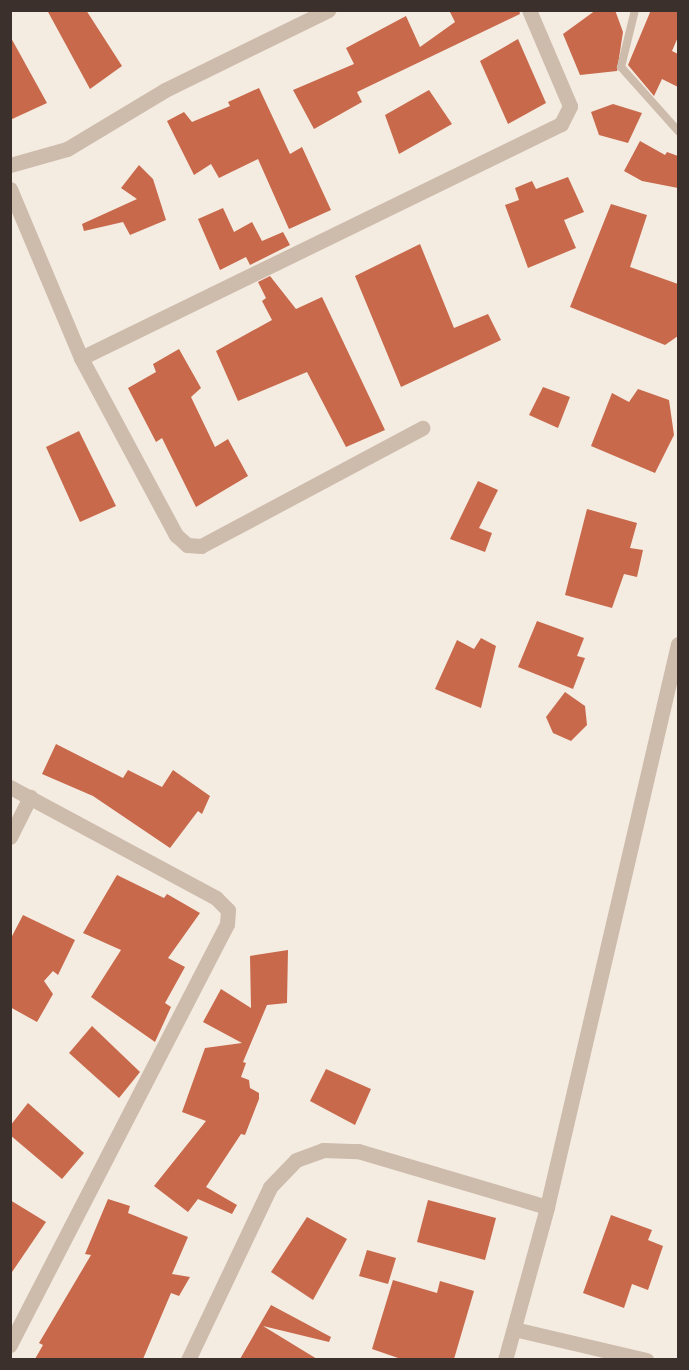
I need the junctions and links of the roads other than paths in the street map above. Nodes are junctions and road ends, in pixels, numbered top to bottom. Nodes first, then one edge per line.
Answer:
1 (328, 10) edge
2 (529, 10) edge
3 (635, 10) edge
4 (678, 130) edge
5 (10, 165) edge
6 (10, 189) edge
7 (81, 358) junction
8 (422, 428) dead end
9 (678, 644) edge
10 (10, 787) edge
11 (30, 798) junction
12 (10, 837) edge
13 (547, 1207) junction
14 (10, 1312) edge
15 (24, 1320) junction
16 (514, 1329) junction
17 (10, 1346) edge
18 (188, 1359) edge
19 (506, 1359) edge
20 (646, 1359) edge

1 - 5 street
2 - 7 street
3 - 4 lane
6 - 7 street
7 - 8 street
9 - 13 street
10 - 11 street
11 - 12 street
11 - 15 street
13 - 16 street
13 - 18 street
14 - 15 street
15 - 17 street
16 - 19 street
16 - 20 street

